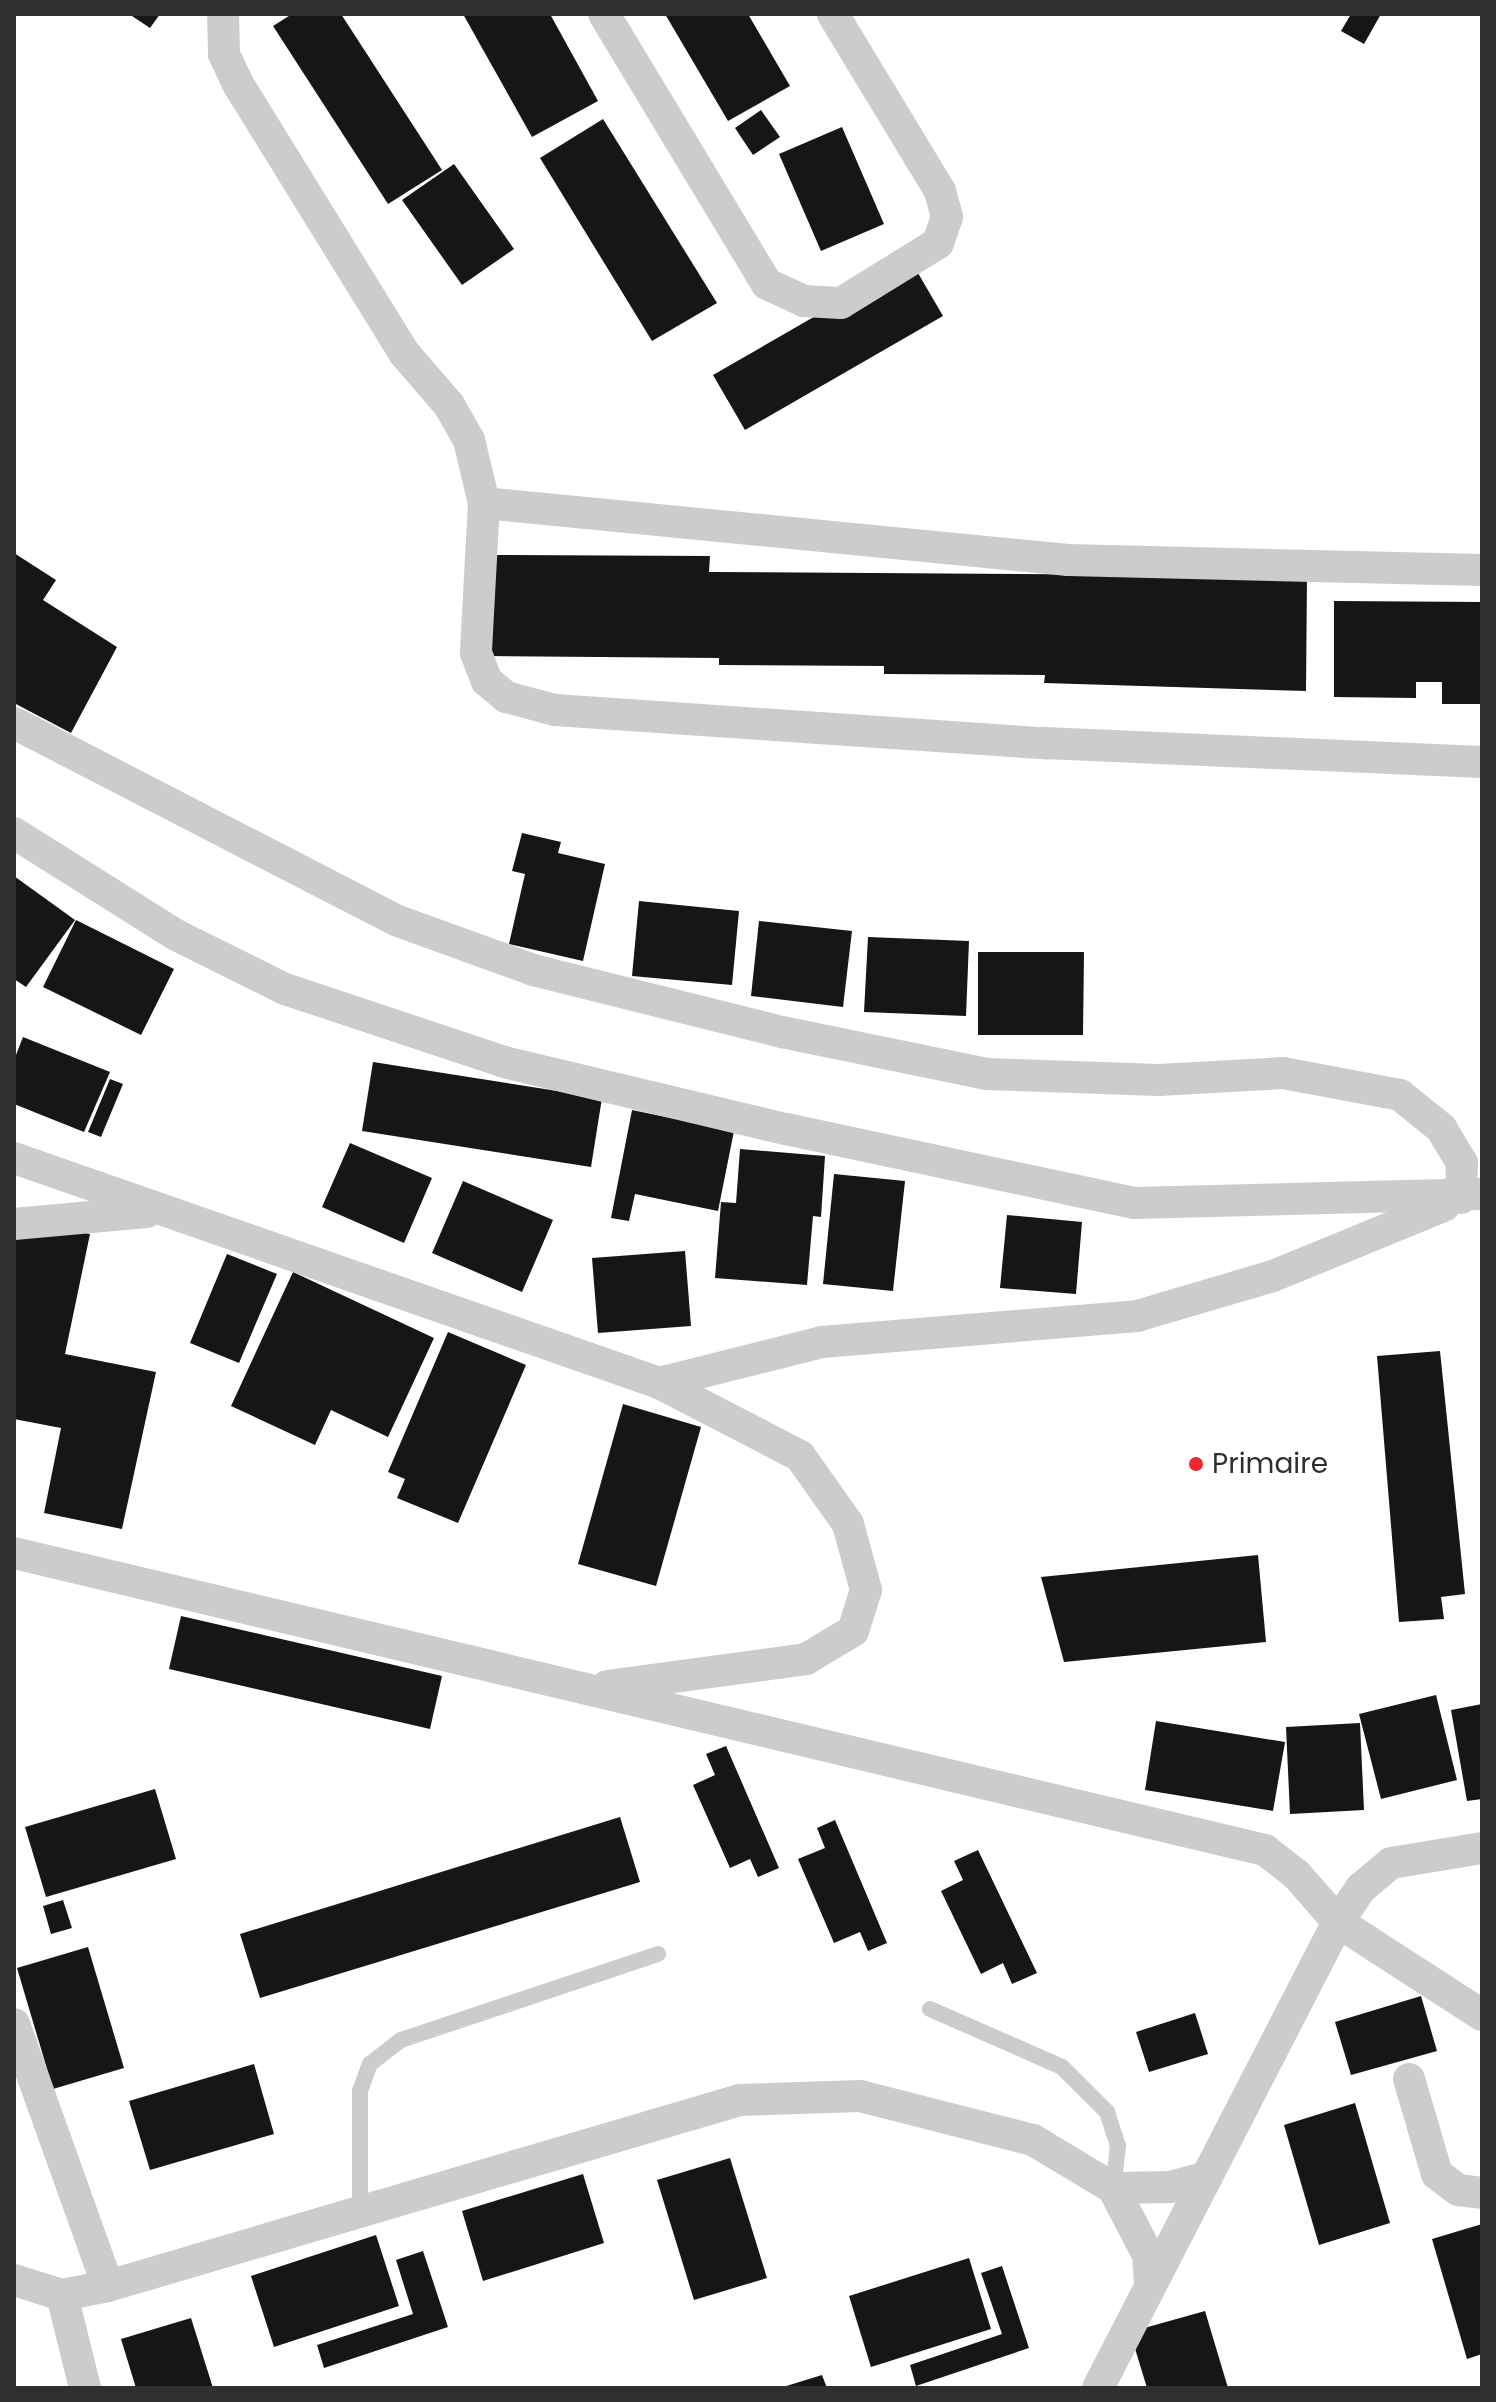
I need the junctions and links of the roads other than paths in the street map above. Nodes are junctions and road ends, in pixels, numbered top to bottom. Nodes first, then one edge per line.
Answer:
1 (223, 14) edge
2 (604, 14) edge
3 (833, 14) edge
4 (484, 503) junction
5 (1482, 570) edge
6 (14, 723) edge
7 (1482, 762) edge
8 (14, 833) edge
9 (14, 1158) edge
10 (1472, 1196) edge
11 (155, 1211) junction
12 (14, 1224) edge
13 (659, 1383) junction
14 (14, 1553) edge
15 (585, 1689) junction
16 (1482, 1848) edge
17 (1338, 1922) junction
18 (658, 1954) dead end
19 (930, 2009) dead end
20 (1482, 2015) edge
21 (14, 2024) edge
22 (1409, 2079) dead end
23 (1207, 2177) junction
24 (1113, 2188) junction
25 (1482, 2193) edge
26 (360, 2215) junction
27 (14, 2280) edge
28 (108, 2286) junction
29 (1150, 2286) junction
30 (62, 2295) junction
31 (85, 2388) edge
32 (1098, 2388) edge

1 - 4 street
2 - 3 street
4 - 5 street
4 - 7 street
6 - 10 street
8 - 10 street
9 - 11 street
10 - 13 street
11 - 12 street
11 - 13 street
13 - 15 street
14 - 15 street
15 - 17 street
16 - 17 street
17 - 20 street
17 - 23 street
18 - 26 lane
19 - 24 lane
21 - 28 street
22 - 25 street
23 - 24 street
23 - 29 street
24 - 26 street
24 - 29 street
26 - 28 street
27 - 30 street
28 - 30 street
29 - 32 street
30 - 31 street

